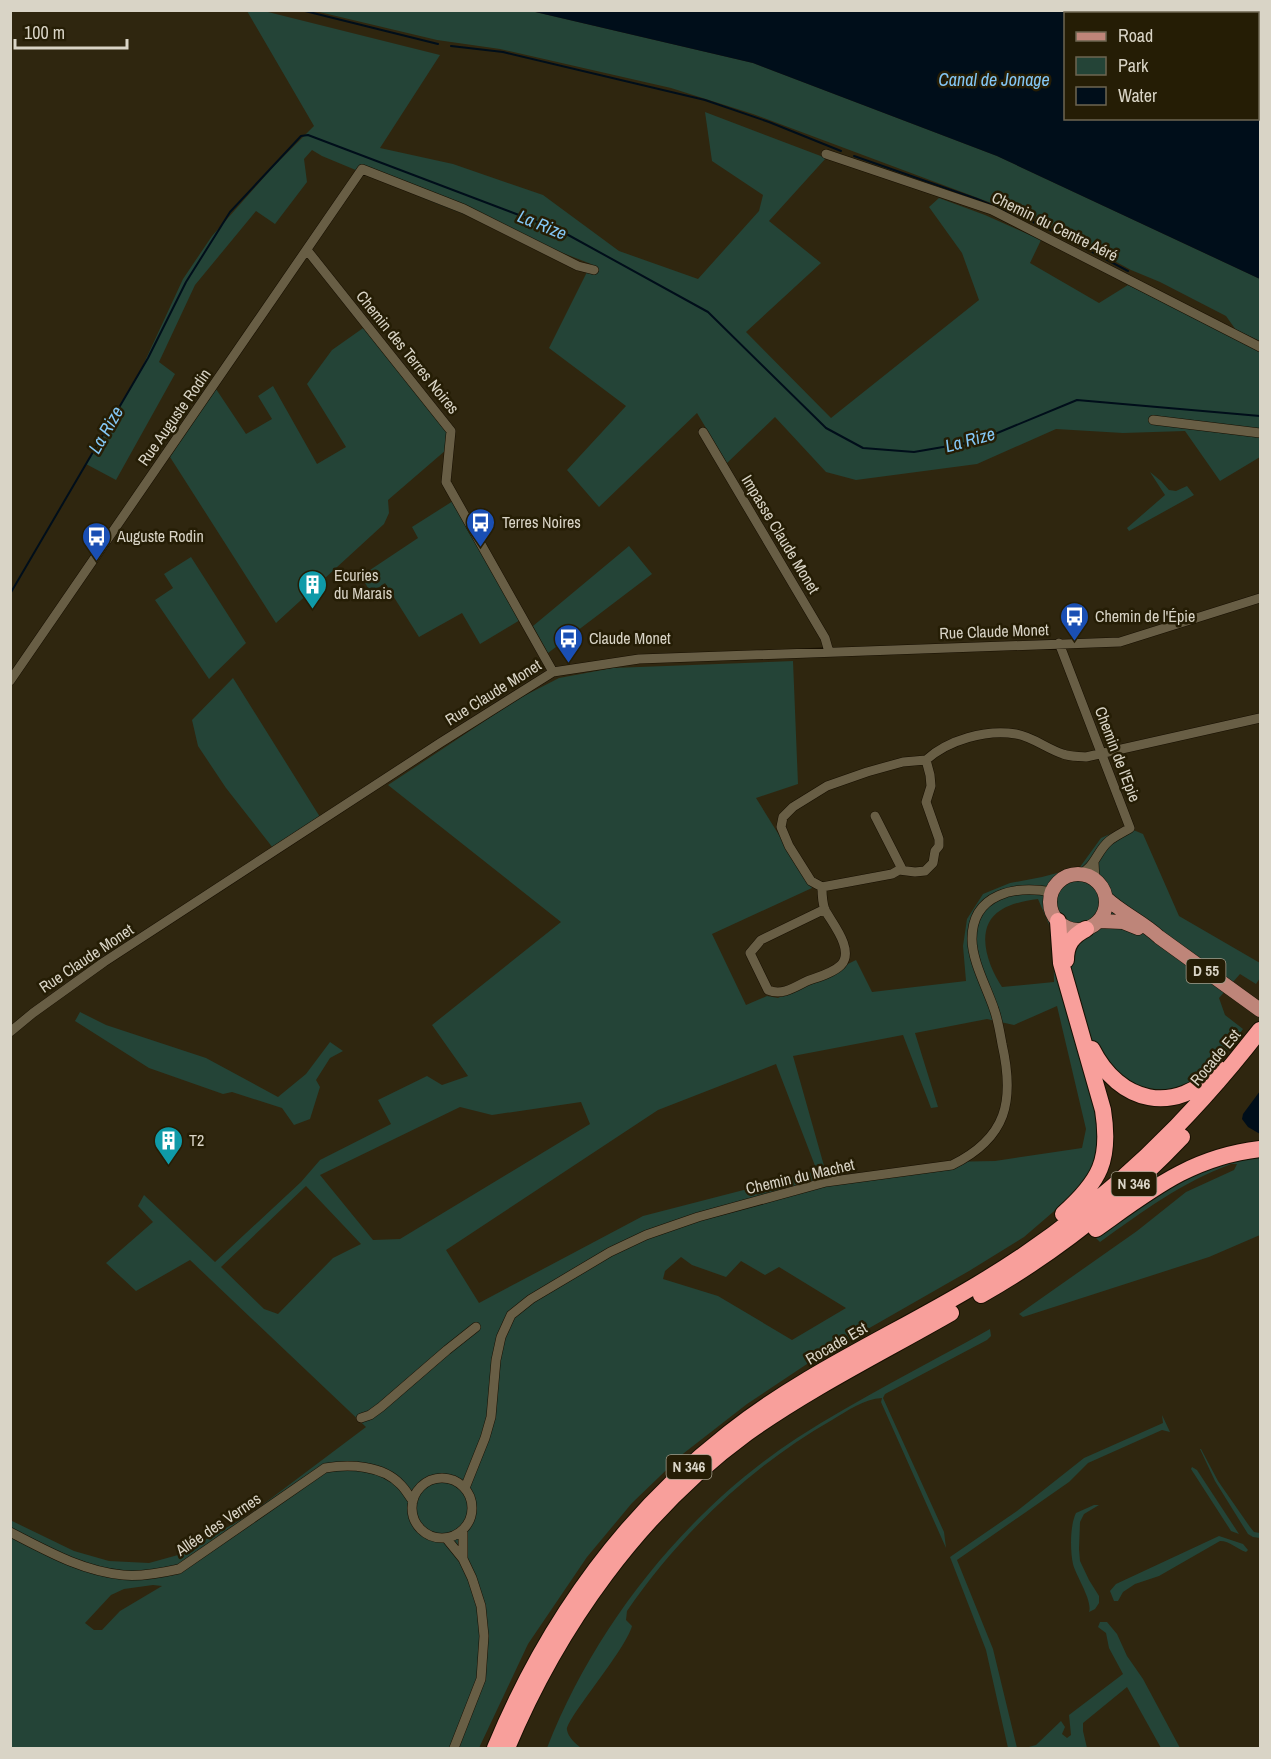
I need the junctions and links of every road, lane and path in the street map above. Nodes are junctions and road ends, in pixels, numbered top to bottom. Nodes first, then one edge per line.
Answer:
1 (826, 154) dead end
2 (307, 250) junction
3 (594, 270) dead end
4 (1260, 346) edge
5 (1153, 420) dead end
6 (703, 432) dead end
7 (1260, 433) edge
8 (1260, 601) edge
9 (1059, 643) junction
10 (830, 652) junction
11 (553, 672) junction
12 (10, 681) edge
13 (1260, 718) edge
14 (1102, 754) junction
15 (926, 760) junction
16 (875, 816) dead end
17 (1095, 862) junction
18 (902, 869) junction
19 (1080, 874) junction
20 (1095, 880) junction
21 (822, 887) junction
22 (1052, 892) junction
23 (1106, 898) junction
24 (825, 909) junction
25 (1058, 921) junction
26 (1093, 925) junction
27 (1159, 937) junction
28 (1257, 1008) edge
29 (33, 1012) junction
30 (10, 1023) edge
31 (1260, 1030) edge
32 (10, 1032) edge
33 (1255, 1047) edge
34 (1260, 1149) edge
35 (982, 1288) junction
36 (476, 1327) dead end
37 (361, 1418) dead end
38 (473, 1468) junction
39 (454, 1480) junction
40 (400, 1484) junction
41 (422, 1485) junction
42 (465, 1488) junction
43 (413, 1501) junction
44 (463, 1530) junction
45 (10, 1532) edge
46 (446, 1538) junction
47 (463, 1558) junction
48 (454, 1749) edge
49 (495, 1749) edge
50 (507, 1749) edge

1 - 4 street, Chemin du Centre Aéré
2 - 3 street, Rue Auguste Rodin
2 - 11 street, Chemin des Terres Noires
2 - 12 street, Rue Auguste Rodin
5 - 7 street
6 - 10 street, Impasse Claude Monet
8 - 9 street, Rue Claude Monet
9 - 10 street, Rue Claude Monet
9 - 14 street, Chemin de l'Epie
10 - 11 street, Rue Claude Monet
11 - 29 street, Rue Claude Monet
13 - 14 street
14 - 15 street
14 - 17 street, Chemin de l'Epie
15 - 18 street
15 - 21 street
16 - 18 street
17 - 19 street, Chemin de l'Epie
17 - 20 street
18 - 21 street
19 - 20 main road
19 - 22 main road
20 - 23 main road
21 - 24 street
22 - 25 main road
22 - 38 street, Chemin du Machet
23 - 26 main road
23 - 27 main road, D 55
24 - 24 street
25 - 26 main road
25 - 35 highway
26 - 27 main road, D 55
26 - 33 highway
27 - 28 main road, D 55
29 - 30 street, Rue Claude Monet
29 - 32 street, Rue Claude Monet
31 - 33 highway, Rocade Est / N 346
33 - 35 highway, Rocade Est / N 346
34 - 35 highway
35 - 49 highway, Rocade Est / N 346
35 - 50 highway, Rocade Est / N 346
36 - 37 street
38 - 39 street
38 - 42 street, Chemin du Machet
39 - 41 street
39 - 42 street
40 - 41 street, Allée des Vernes
40 - 43 street, Allée des Vernes
40 - 45 street, Allée des Vernes
41 - 43 street
42 - 44 street
43 - 46 street
44 - 46 street
44 - 47 street
46 - 47 street
47 - 48 street

